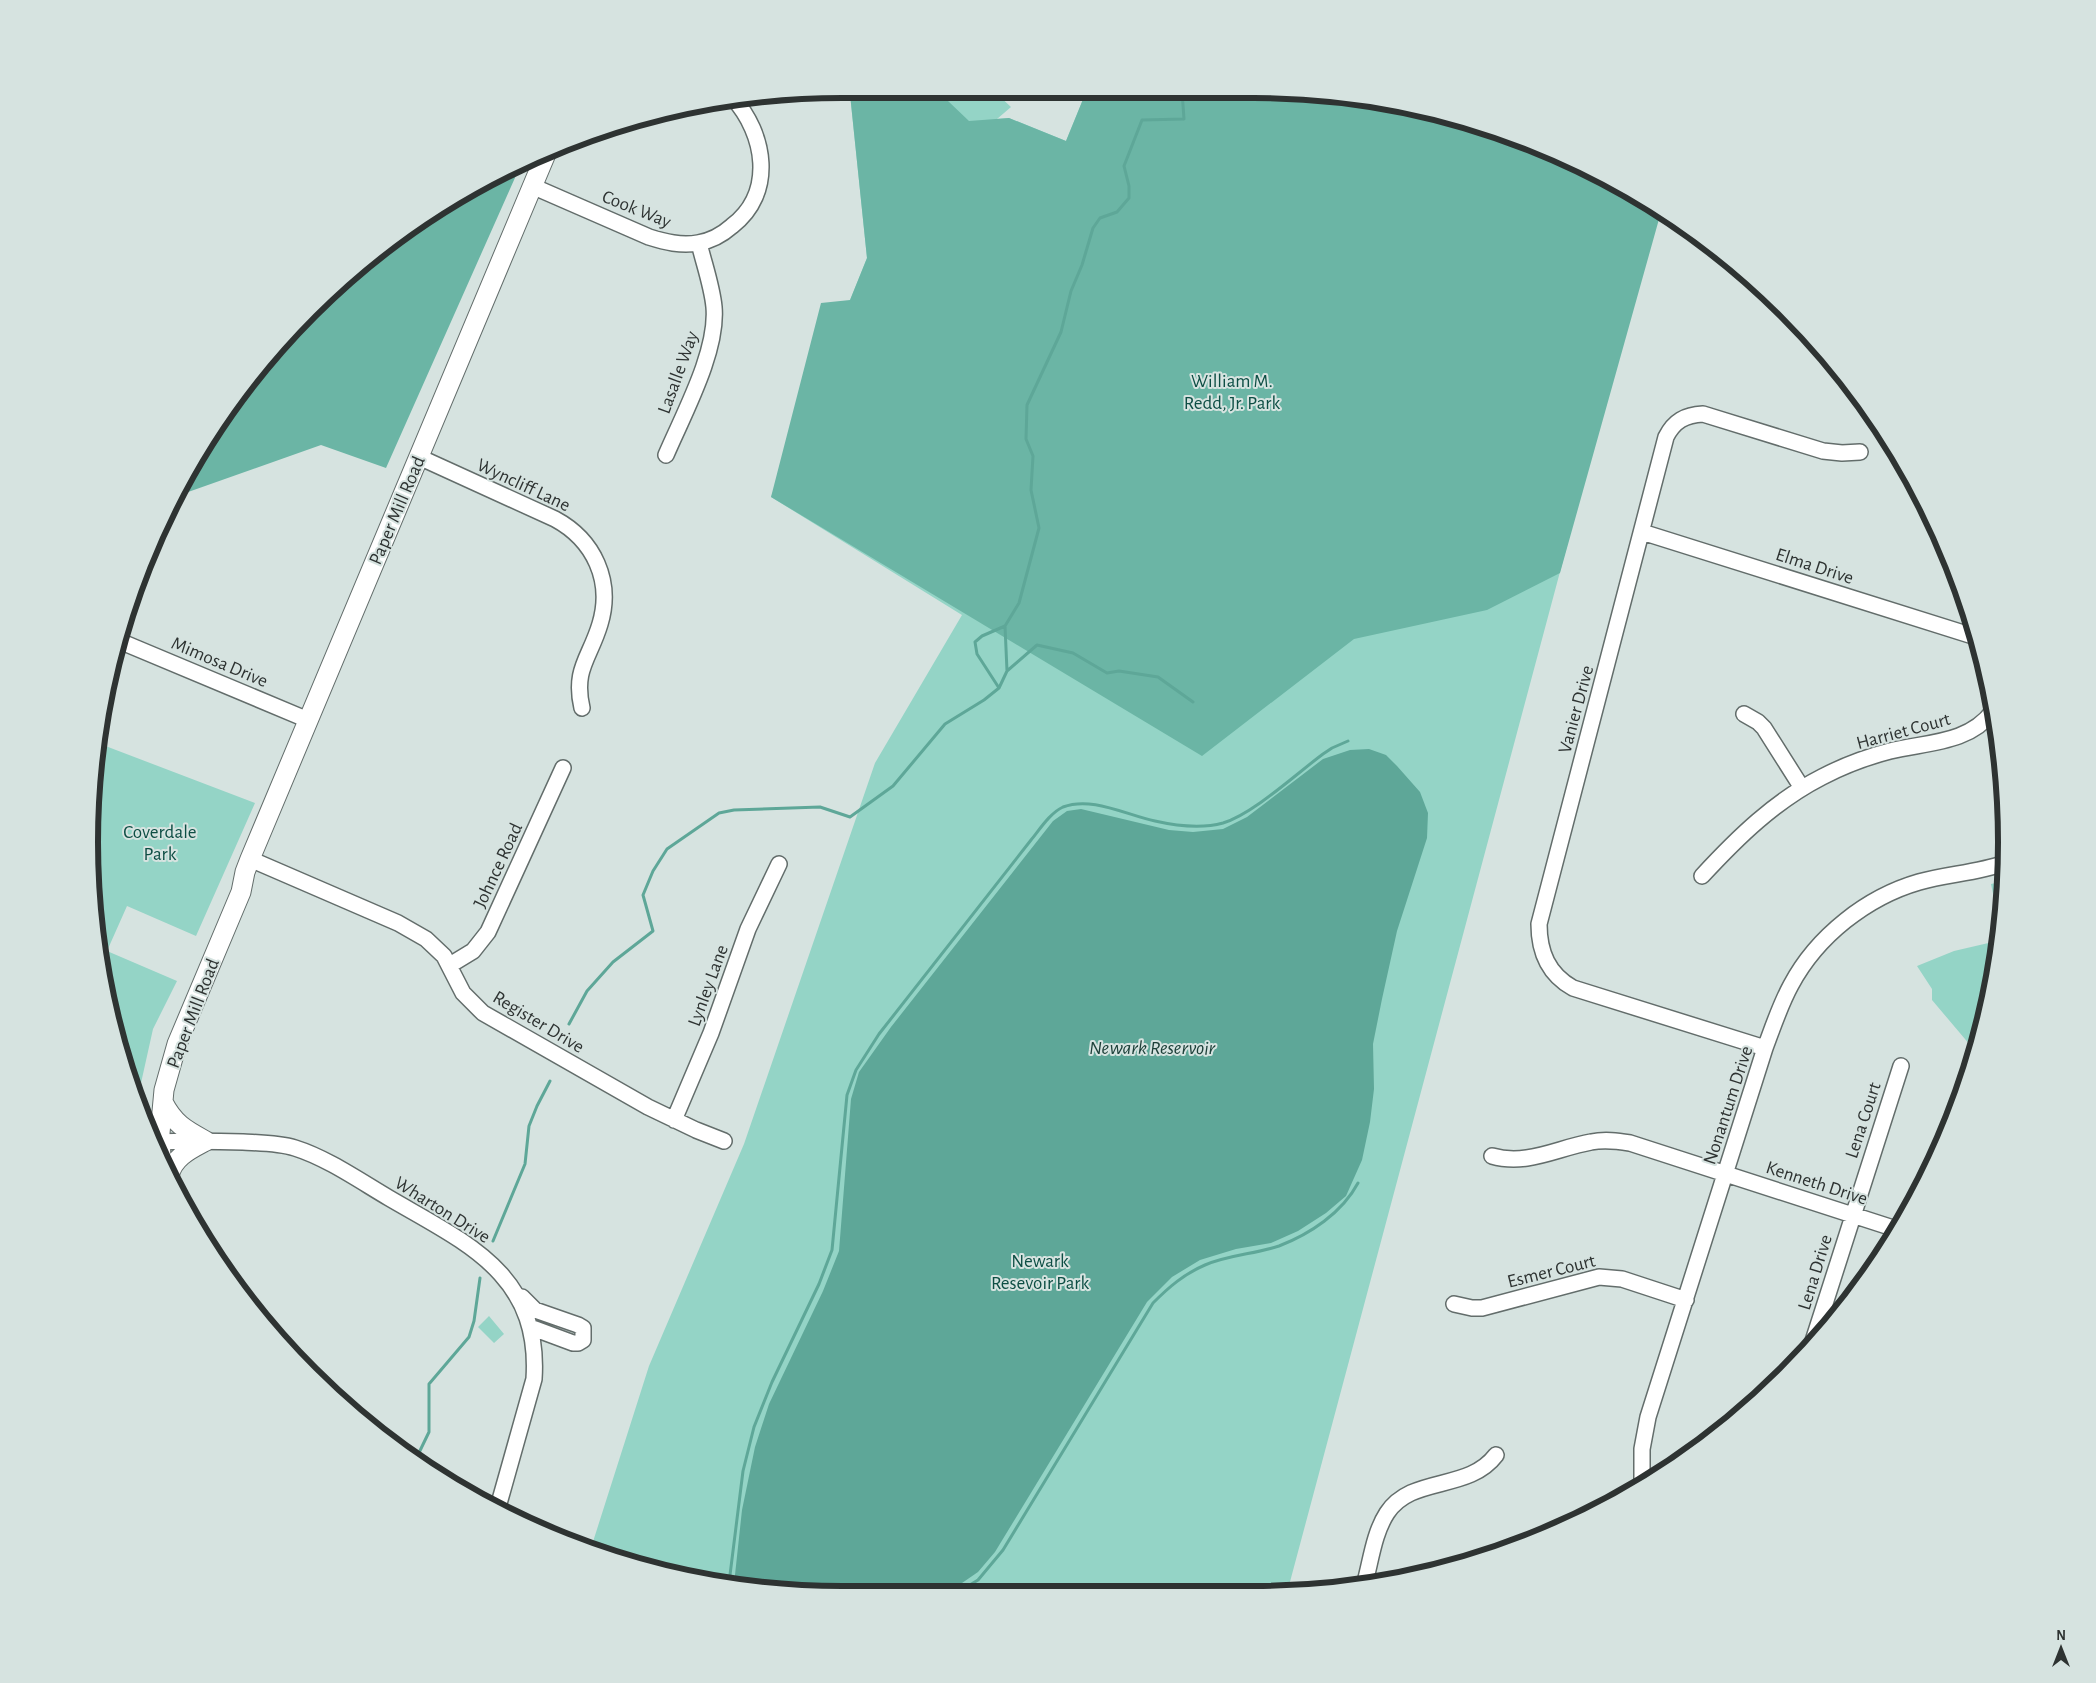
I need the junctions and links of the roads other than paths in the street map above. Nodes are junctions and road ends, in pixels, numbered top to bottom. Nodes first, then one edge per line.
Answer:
1 (738, 105) edge
2 (543, 160) edge
3 (532, 186) junction
4 (699, 243) junction
5 (1860, 452) dead end
6 (666, 455) dead end
7 (419, 457) junction
8 (1642, 532) junction
9 (1969, 635) edge
10 (125, 643) edge
11 (582, 708) dead end
12 (1744, 714) dead end
13 (1987, 717) edge
14 (308, 720) junction
15 (563, 768) dead end
16 (1802, 788) junction
17 (779, 864) dead end
18 (247, 865) junction
19 (1998, 865) edge
20 (1702, 876) dead end
21 (450, 965) junction
22 (1766, 1048) junction
23 (1901, 1066) dead end
24 (163, 1102) junction
25 (674, 1120) junction
26 (155, 1129) edge
27 (158, 1134) edge
28 (206, 1141) junction
29 (724, 1141) dead end
30 (162, 1145) edge
31 (1492, 1156) dead end
32 (173, 1168) edge
33 (1726, 1174) junction
34 (1852, 1215) junction
35 (1891, 1227) edge
36 (515, 1291) junction
37 (1686, 1300) junction
38 (1454, 1304) dead end
39 (530, 1327) junction
40 (1817, 1328) edge
41 (1496, 1455) dead end
42 (1642, 1476) edge
43 (499, 1502) edge
44 (1367, 1577) edge

1 - 4 street, Cook Way
2 - 3 main road, Paper Mill Road
3 - 4 street, Cook Way
3 - 7 main road, Paper Mill Road
4 - 6 street, Lasalle Way
5 - 8 street, Vanier Drive
7 - 11 street, Wyncliff Lane
7 - 14 main road, Paper Mill Road
8 - 9 street, Elma Drive
8 - 22 street, Vanier Drive
10 - 14 street, Mimosa Drive
12 - 16 street
13 - 16 street, Harriet Court
14 - 18 main road, Paper Mill Road
15 - 21 street, Johnce Road
16 - 20 street, Harriet Court
17 - 25 street, Lynley Lane
18 - 21 street, Register Drive
18 - 24 main road, Paper Mill Road
18 - 26 main road, Paper Mill Road
19 - 22 street, Nonantum Drive
21 - 25 street, Register Drive
22 - 33 street, Nonantum Drive
23 - 34 street, Lena Court
24 - 27 main road, Paper Mill Road
24 - 28 main road
25 - 29 street, Register Drive
28 - 30 street, Wharton Drive
28 - 32 main road
28 - 36 street, Wharton Drive
31 - 33 street, Kenneth Drive
33 - 34 street, Kenneth Drive
33 - 37 street, Nonantum Drive
34 - 35 street, Kenneth Drive
34 - 40 street, Lena Drive
36 - 39 street, Wharton Drive
36 - 39 street
37 - 38 street, Esmer Court
37 - 42 street, Nonantum Drive
39 - 43 street, Wharton Drive
41 - 44 street

